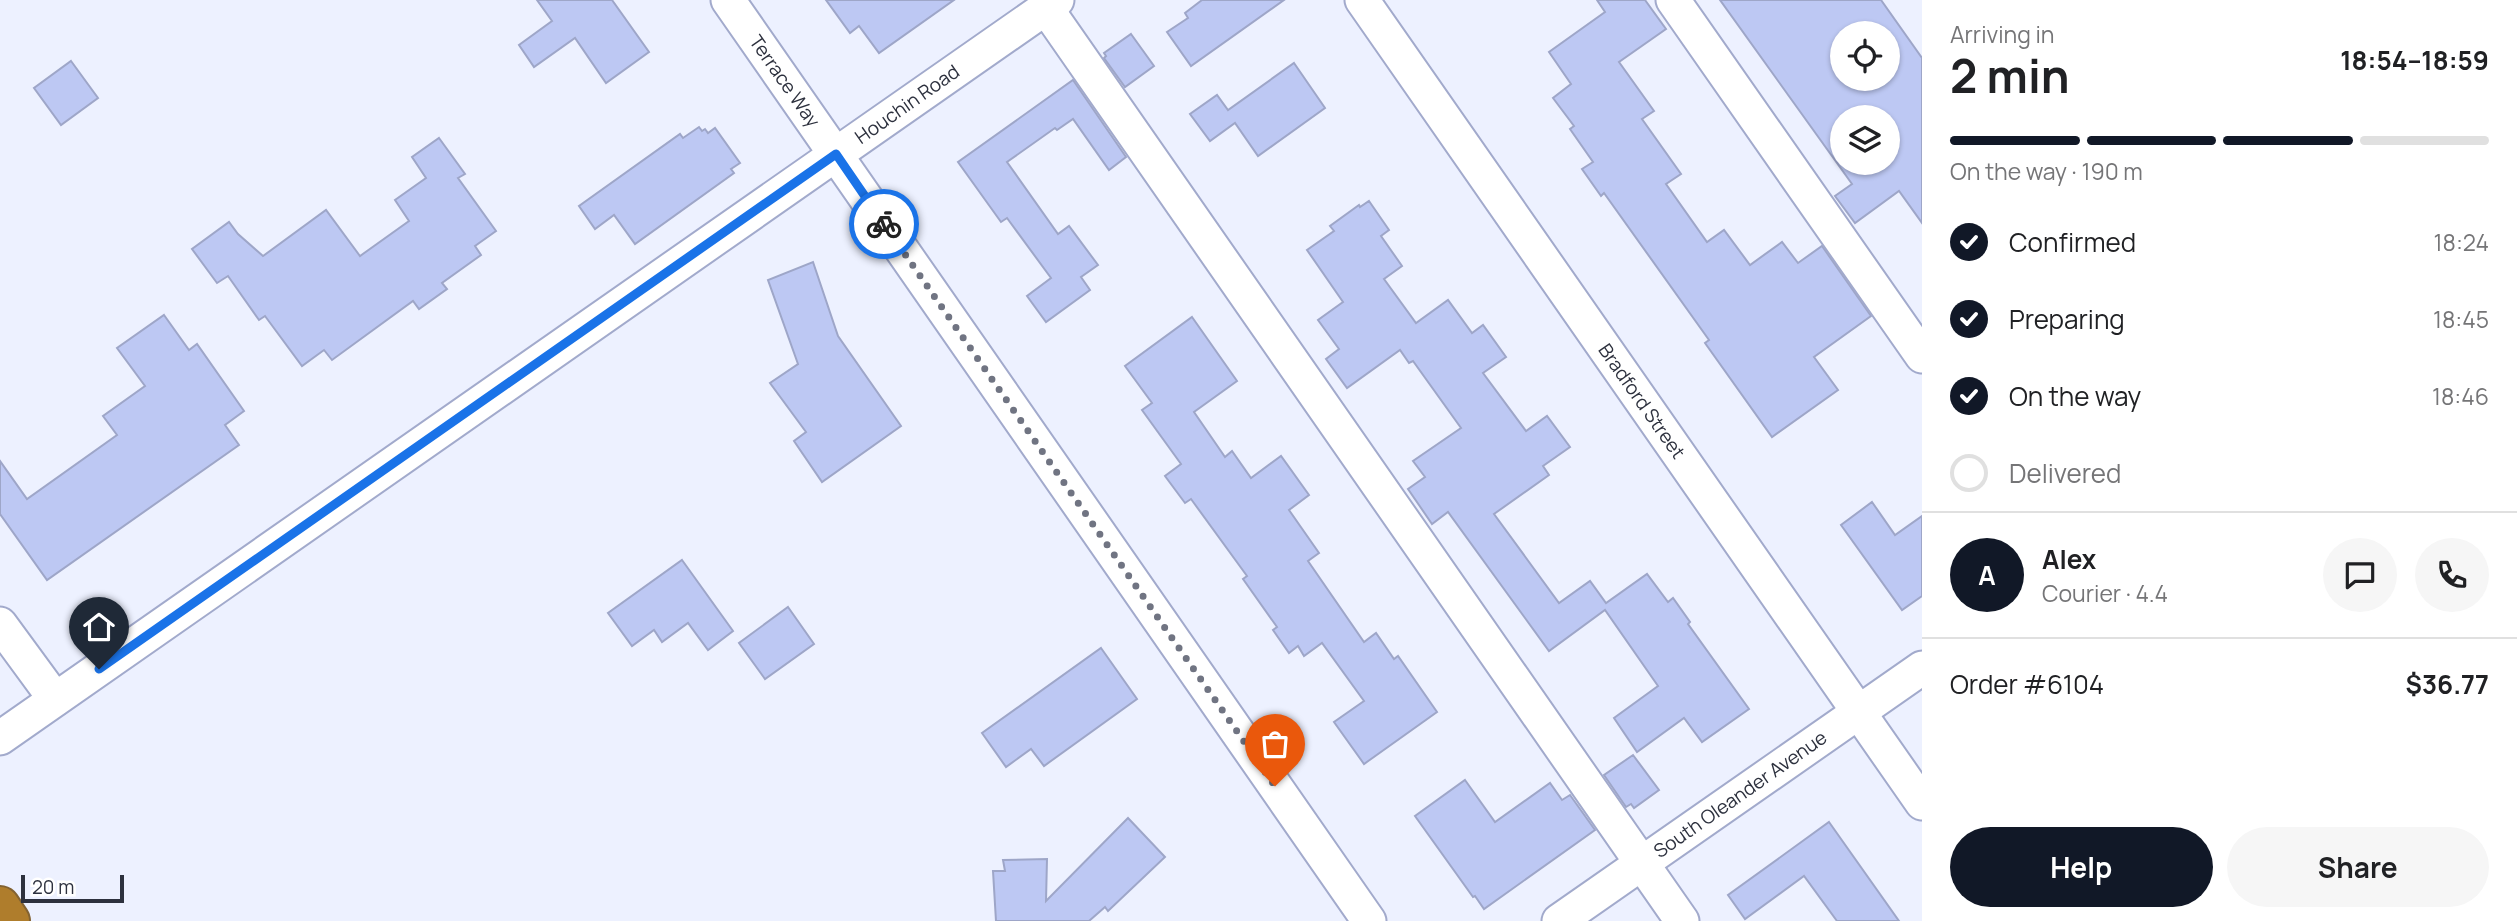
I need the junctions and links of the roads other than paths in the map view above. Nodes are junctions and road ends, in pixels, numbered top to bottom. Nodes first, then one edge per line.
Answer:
1 (728, 0) edge
2 (1362, 0) edge
3 (1673, 0) edge
4 (1051, 4) edge
5 (836, 154) junction
6 (1922, 356) edge
7 (0, 624) edge
8 (1922, 667) edge
9 (55, 699) junction
10 (1858, 712) junction
11 (0, 738) edge
12 (1922, 803) edge
13 (1642, 863) junction
14 (0, 906) edge
15 (10, 921) edge
16 (1369, 921) edge
17 (1559, 921) edge
18 (1682, 921) edge

1 - 5 street, Terrace Way
2 - 10 street, Bradford Street
3 - 6 street
4 - 5 street, Houchin Road
4 - 13 street
5 - 9 street, Houchin Road
5 - 16 street, Terrace Way
7 - 9 street
8 - 10 street, South Oleander Avenue
9 - 11 street, Houchin Road
10 - 12 street, Bradford Street
10 - 13 street, South Oleander Avenue
13 - 17 street, South Oleander Avenue
13 - 18 street
14 - 15 highway

